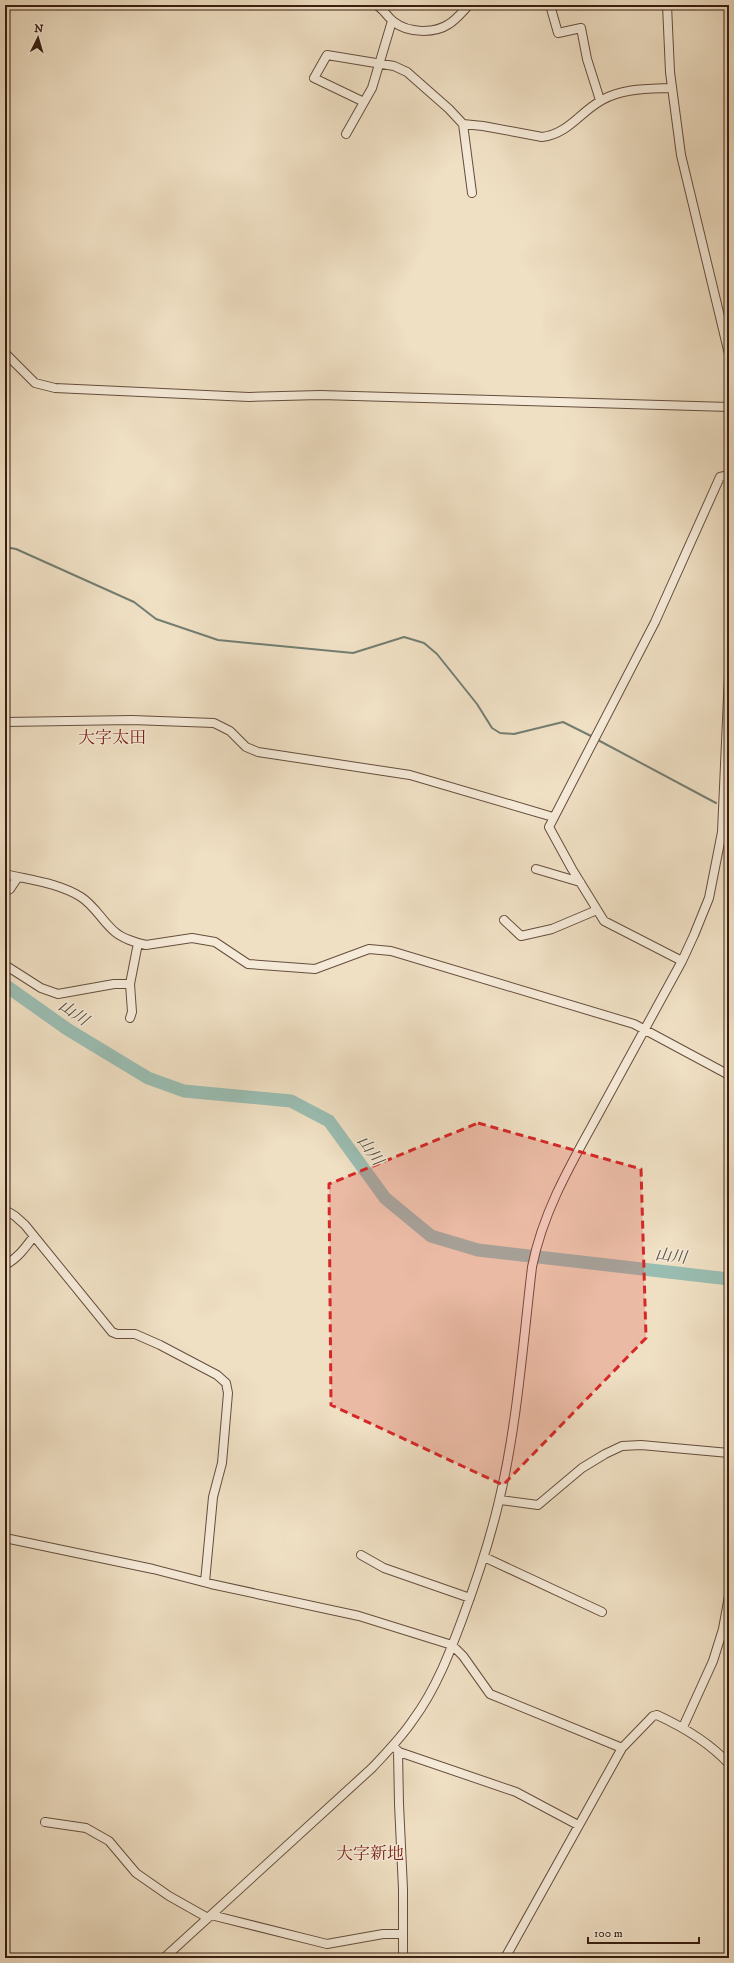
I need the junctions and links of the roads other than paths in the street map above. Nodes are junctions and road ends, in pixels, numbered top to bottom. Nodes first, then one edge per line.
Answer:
1 (376, 5) edge
2 (470, 5) edge
3 (550, 5) edge
4 (667, 5) edge
5 (392, 21) junction
6 (381, 63) junction
7 (672, 88) junction
8 (600, 100) junction
9 (364, 102) junction
10 (463, 124) junction
11 (346, 134) dead end
12 (472, 193) dead end
13 (5, 353) edge
14 (729, 354) edge
15 (729, 407) edge
16 (729, 475) edge
17 (729, 675) edge
18 (5, 722) edge
19 (553, 817) junction
20 (536, 868) dead end
21 (5, 874) edge
22 (18, 877) junction
23 (580, 882) junction
24 (5, 892) edge
25 (597, 910) junction
26 (504, 920) dead end
27 (138, 943) junction
28 (682, 961) junction
29 (5, 965) edge
30 (130, 984) junction
31 (130, 1018) dead end
32 (645, 1029) junction
33 (729, 1075) edge
34 (5, 1210) edge
35 (34, 1236) junction
36 (5, 1265) edge
37 (729, 1453) edge
38 (500, 1500) junction
39 (5, 1538) edge
40 (361, 1555) dead end
41 (484, 1557) junction
42 (204, 1582) junction
43 (729, 1596) edge
44 (470, 1598) junction
45 (602, 1612) dead end
46 (727, 1623) edge
47 (452, 1645) junction
48 (683, 1727) junction
49 (622, 1748) junction
50 (395, 1749) junction
51 (729, 1764) edge
52 (45, 1822) dead end
53 (578, 1825) junction
54 (210, 1916) junction
55 (402, 1934) junction
56 (164, 1958) edge
57 (403, 1958) edge
58 (505, 1958) edge

1 - 5 street
2 - 5 street
3 - 8 street
4 - 7 street
5 - 6 street
6 - 9 street
6 - 9 street
6 - 10 street
7 - 8 street
7 - 14 street
8 - 10 street
9 - 11 street
10 - 12 street
13 - 15 street
16 - 19 street
17 - 28 street
18 - 19 street
19 - 23 street
20 - 23 street
21 - 22 street
22 - 24 street
22 - 27 street
23 - 25 street
25 - 26 street
25 - 28 street
27 - 30 street
27 - 32 street
28 - 32 street
29 - 30 street
30 - 31 street
32 - 33 street
32 - 38 street
34 - 35 street
35 - 36 street
35 - 42 street
37 - 38 street
38 - 41 street
39 - 42 street
40 - 44 street
41 - 44 street
41 - 45 street
42 - 47 street
43 - 46 street
44 - 47 street
46 - 48 street
47 - 49 street
47 - 50 street
48 - 49 street
48 - 51 street
49 - 53 street
50 - 53 street
50 - 54 street
50 - 55 street
52 - 54 street
53 - 58 street
54 - 55 street
54 - 56 street
55 - 57 street

